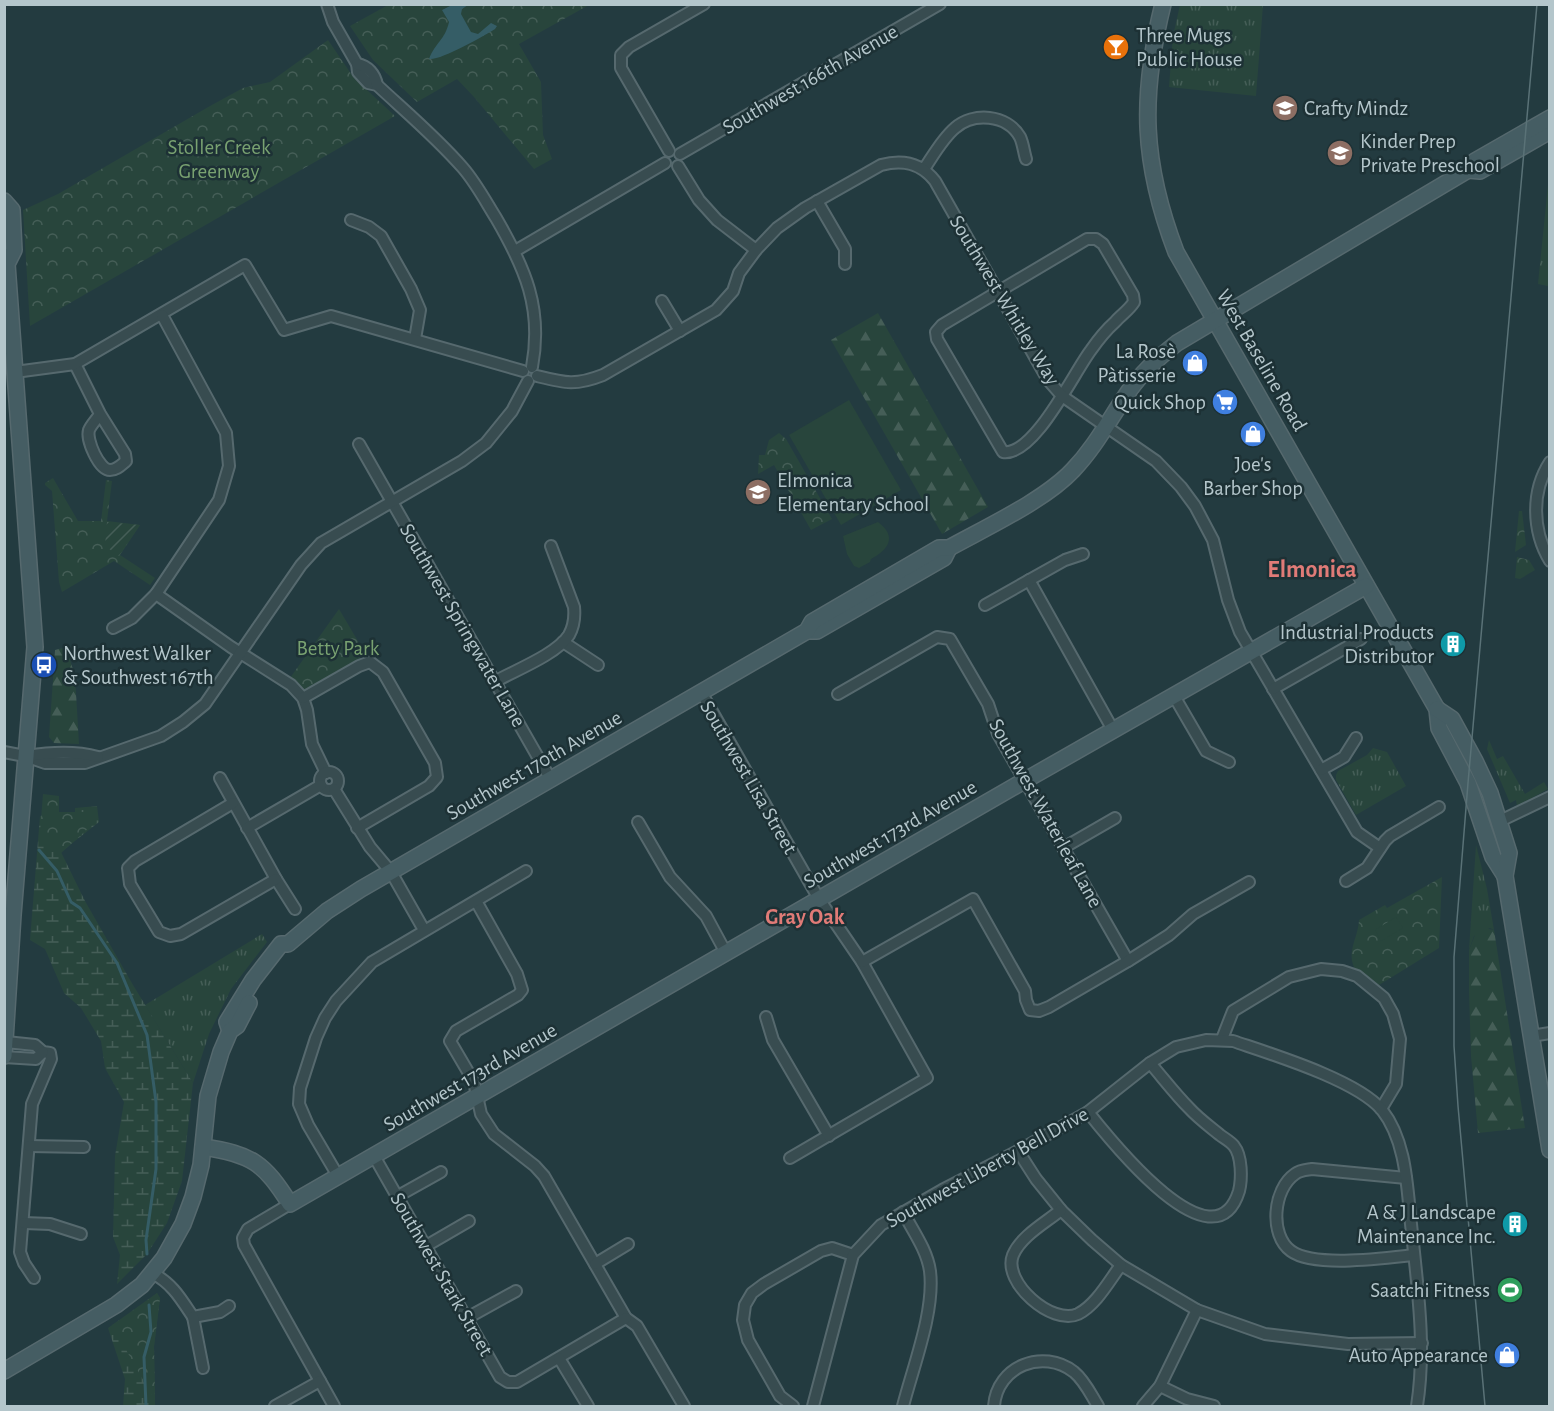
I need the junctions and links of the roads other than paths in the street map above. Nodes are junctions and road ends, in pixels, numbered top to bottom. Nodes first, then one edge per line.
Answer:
1 (327, 4) edge
2 (704, 4) edge
3 (940, 4) edge
4 (1163, 4) edge
5 (1550, 118) edge
6 (1550, 131) edge
7 (674, 153) junction
8 (1026, 159) dead end
9 (665, 163) junction
10 (678, 166) junction
11 (924, 169) junction
12 (1468, 170) junction
13 (4, 201) edge
14 (818, 201) junction
15 (351, 220) dead end
16 (756, 250) junction
17 (515, 251) junction
18 (6, 262) edge
19 (845, 264) dead end
20 (998, 291) junction
21 (662, 301) dead end
22 (162, 315) junction
23 (1214, 320) junction
24 (680, 331) junction
25 (415, 339) junction
26 (75, 364) junction
27 (15, 372) junction
28 (530, 374) junction
29 (1062, 396) junction
30 (100, 414) junction
31 (1108, 426) junction
32 (359, 444) dead end
33 (1550, 462) edge
34 (392, 501) junction
35 (550, 546) dead end
36 (1083, 554) dead end
37 (1550, 561) edge
38 (1029, 580) junction
39 (1366, 586) junction
40 (156, 594) junction
41 (985, 605) dead end
42 (113, 627) dead end
43 (1361, 639) dead end
44 (563, 642) junction
45 (1251, 651) junction
46 (240, 653) junction
47 (598, 665) dead end
48 (496, 681) junction
49 (1273, 690) junction
50 (701, 692) junction
51 (838, 693) dead end
52 (1174, 696) junction
53 (303, 698) junction
54 (1437, 709) junction
55 (1113, 730) junction
56 (1356, 738) dead end
57 (4, 752) edge
58 (25, 756) junction
59 (1229, 762) dead end
60 (1321, 770) junction
61 (326, 773) junction
62 (220, 778) dead end
63 (551, 780) junction
64 (1024, 781) junction
65 (321, 785) junction
66 (334, 789) junction
67 (1550, 797) edge
68 (233, 803) junction
69 (1439, 807) dead end
70 (1115, 818) dead end
71 (1500, 821) junction
72 (638, 822) dead end
73 (247, 828) junction
74 (357, 828) junction
75 (1063, 848) junction
76 (1380, 848) junction
77 (526, 871) dead end
78 (391, 872) junction
79 (1505, 876) junction
80 (276, 879) junction
81 (1346, 881) dead end
82 (1249, 882) dead end
83 (819, 899) junction
84 (476, 901) junction
85 (295, 909) dead end
86 (424, 930) junction
87 (726, 953) junction
88 (1128, 961) junction
89 (862, 962) junction
90 (766, 1017) dead end
91 (1550, 1033) edge
92 (1531, 1036) junction
93 (1222, 1039) junction
94 (5, 1052) edge
95 (1150, 1063) junction
96 (478, 1096) junction
97 (1381, 1109) junction
98 (1088, 1112) junction
99 (829, 1136) junction
100 (29, 1146) junction
101 (84, 1147) dead end
102 (203, 1147) junction
103 (1550, 1150) edge
104 (1018, 1151) junction
105 (374, 1156) junction
106 (790, 1158) dead end
107 (441, 1172) dead end
108 (338, 1176) junction
109 (1406, 1178) junction
110 (398, 1196) junction
111 (290, 1204) junction
112 (1060, 1210) junction
113 (903, 1212) junction
114 (469, 1221) dead end
115 (24, 1223) junction
116 (81, 1234) dead end
117 (628, 1244) dead end
118 (426, 1246) junction
119 (854, 1255) junction
120 (1414, 1255) junction
121 (595, 1264) junction
122 (1121, 1265) junction
123 (152, 1273) junction
124 (34, 1278) dead end
125 (516, 1291) dead end
126 (229, 1306) dead end
127 (1197, 1310) junction
128 (194, 1317) junction
129 (626, 1317) junction
130 (467, 1318) junction
131 (1422, 1343) junction
132 (559, 1358) junction
133 (203, 1368) dead end
134 (4, 1371) edge
135 (320, 1381) junction
136 (1161, 1386) junction
137 (275, 1407) edge
138 (334, 1407) edge
139 (588, 1407) edge
140 (684, 1407) edge
141 (793, 1407) edge
142 (813, 1407) edge
143 (903, 1407) edge
144 (994, 1407) edge
145 (1098, 1407) edge
146 (1143, 1407) edge
147 (1214, 1407) edge
148 (1417, 1407) edge

1 - 17 street
2 - 7 street
3 - 7 street, Southwest 166th Avenue
4 - 23 main road, West Baseline Road
5 - 12 main road, Southwest 170th Avenue
6 - 12 main road, Southwest 170th Avenue
7 - 9 street
7 - 10 street
8 - 11 street
9 - 10 street
9 - 17 street
10 - 16 street
11 - 14 street
11 - 20 street, Southwest Whitley Way
12 - 23 main road, Southwest 170th Avenue
13 - 18 main road
14 - 16 street
14 - 19 street
15 - 25 street
16 - 24 street
17 - 28 street
18 - 27 main road
20 - 29 street, Southwest Whitley Way
20 - 29 street
20 - 29 street
21 - 24 street
22 - 25 street
22 - 26 street
22 - 40 street
23 - 31 main road, Southwest 170th Avenue
23 - 39 main road, West Baseline Road
24 - 28 street
25 - 28 street
26 - 27 street
26 - 30 street
27 - 58 main road
28 - 34 street
29 - 31 street, Southwest Whitley Way
30 - 30 street
31 - 45 street, Southwest Whitley Way
31 - 50 main road, Southwest 170th Avenue
32 - 34 street, Southwest Springwater Lane
33 - 37 street
34 - 46 street
34 - 48 street, Southwest Springwater Lane
35 - 44 street
36 - 38 street
38 - 41 street
38 - 55 street
39 - 45 main road, Southwest 173rd Avenue
39 - 54 main road, West Baseline Road
40 - 42 street
40 - 46 street
43 - 49 street
44 - 47 street
44 - 48 street
45 - 49 street, Southwest Whitley Way
45 - 52 main road, Southwest 173rd Avenue
46 - 53 street
46 - 58 street
48 - 63 street, Southwest Springwater Lane
49 - 60 street, Southwest Whitley Way
50 - 63 main road, Southwest 170th Avenue
50 - 83 street, Southwest Lisa Street
51 - 64 street, Southwest Waterleaf Lane
52 - 55 main road, Southwest 173rd Avenue
52 - 59 street
53 - 61 street
53 - 74 street
54 - 71 main road, West Baseline Road
54 - 79 main road, West Baseline Road
55 - 64 main road, Southwest 173rd Avenue
56 - 60 street
57 - 58 street
58 - 94 main road
60 - 76 street, Southwest Whitley Way
61 - 65 street
61 - 66 street
62 - 68 street
63 - 78 main road, Southwest 170th Avenue
64 - 75 street, Southwest Waterleaf Lane
64 - 83 main road, Southwest 173rd Avenue
65 - 66 street
65 - 73 street
66 - 74 street
67 - 71 street
68 - 73 street
68 - 80 street
69 - 76 street
70 - 75 street
71 - 79 main road, West Baseline Road
72 - 87 street
73 - 80 street
74 - 78 street
75 - 88 street, Southwest Waterleaf Lane
76 - 81 street
77 - 84 street
78 - 86 street
78 - 102 main road, Southwest 170th Avenue
79 - 92 main road, West Baseline Road
80 - 85 street
82 - 88 street
83 - 87 main road, Southwest 173rd Avenue
83 - 89 street, Southwest Lisa Street
84 - 86 street
84 - 96 street
86 - 108 street
87 - 96 main road, Southwest 173rd Avenue
88 - 89 street
89 - 99 street, Southwest Lisa Street
90 - 99 street
91 - 92 street
92 - 103 main road, West Baseline Road
93 - 95 street, Southwest Liberty Bell Drive
93 - 97 street, Southwest Liberty Bell Drive
93 - 97 street
94 - 100 street
95 - 98 street, Southwest Liberty Bell Drive
95 - 98 street
96 - 105 main road, Southwest 173rd Avenue
96 - 121 street
97 - 109 street, Southwest Liberty Bell Drive
98 - 104 street, Southwest Liberty Bell Drive
99 - 106 street
100 - 101 street
100 - 115 street
102 - 111 main road
102 - 123 main road, Southwest 170th Avenue
104 - 112 street
104 - 113 street, Southwest Liberty Bell Drive
105 - 108 main road, Southwest 173rd Avenue
105 - 110 street, Southwest Stark Street
107 - 110 street
108 - 111 main road, Southwest 173rd Avenue
109 - 120 street, Southwest Liberty Bell Drive
109 - 120 street
110 - 118 street, Southwest Stark Street
111 - 135 street
112 - 122 street
112 - 122 street
113 - 119 street, Southwest Liberty Bell Drive
113 - 143 street
114 - 118 street
115 - 116 street
115 - 124 street
117 - 121 street
118 - 130 street, Southwest Stark Street
119 - 141 street
119 - 142 street, Southwest Liberty Bell Drive
120 - 131 street, Southwest Liberty Bell Drive
121 - 129 street
122 - 127 street
123 - 128 street
123 - 134 main road, Southwest 170th Avenue
125 - 130 street
126 - 128 street
127 - 131 street
127 - 136 street
128 - 133 street
129 - 132 street
129 - 140 street
130 - 132 street, Southwest Stark Street
131 - 148 street, Southwest Liberty Bell Drive
132 - 139 street
135 - 137 street
135 - 138 street
136 - 146 street
136 - 147 street
144 - 145 street

